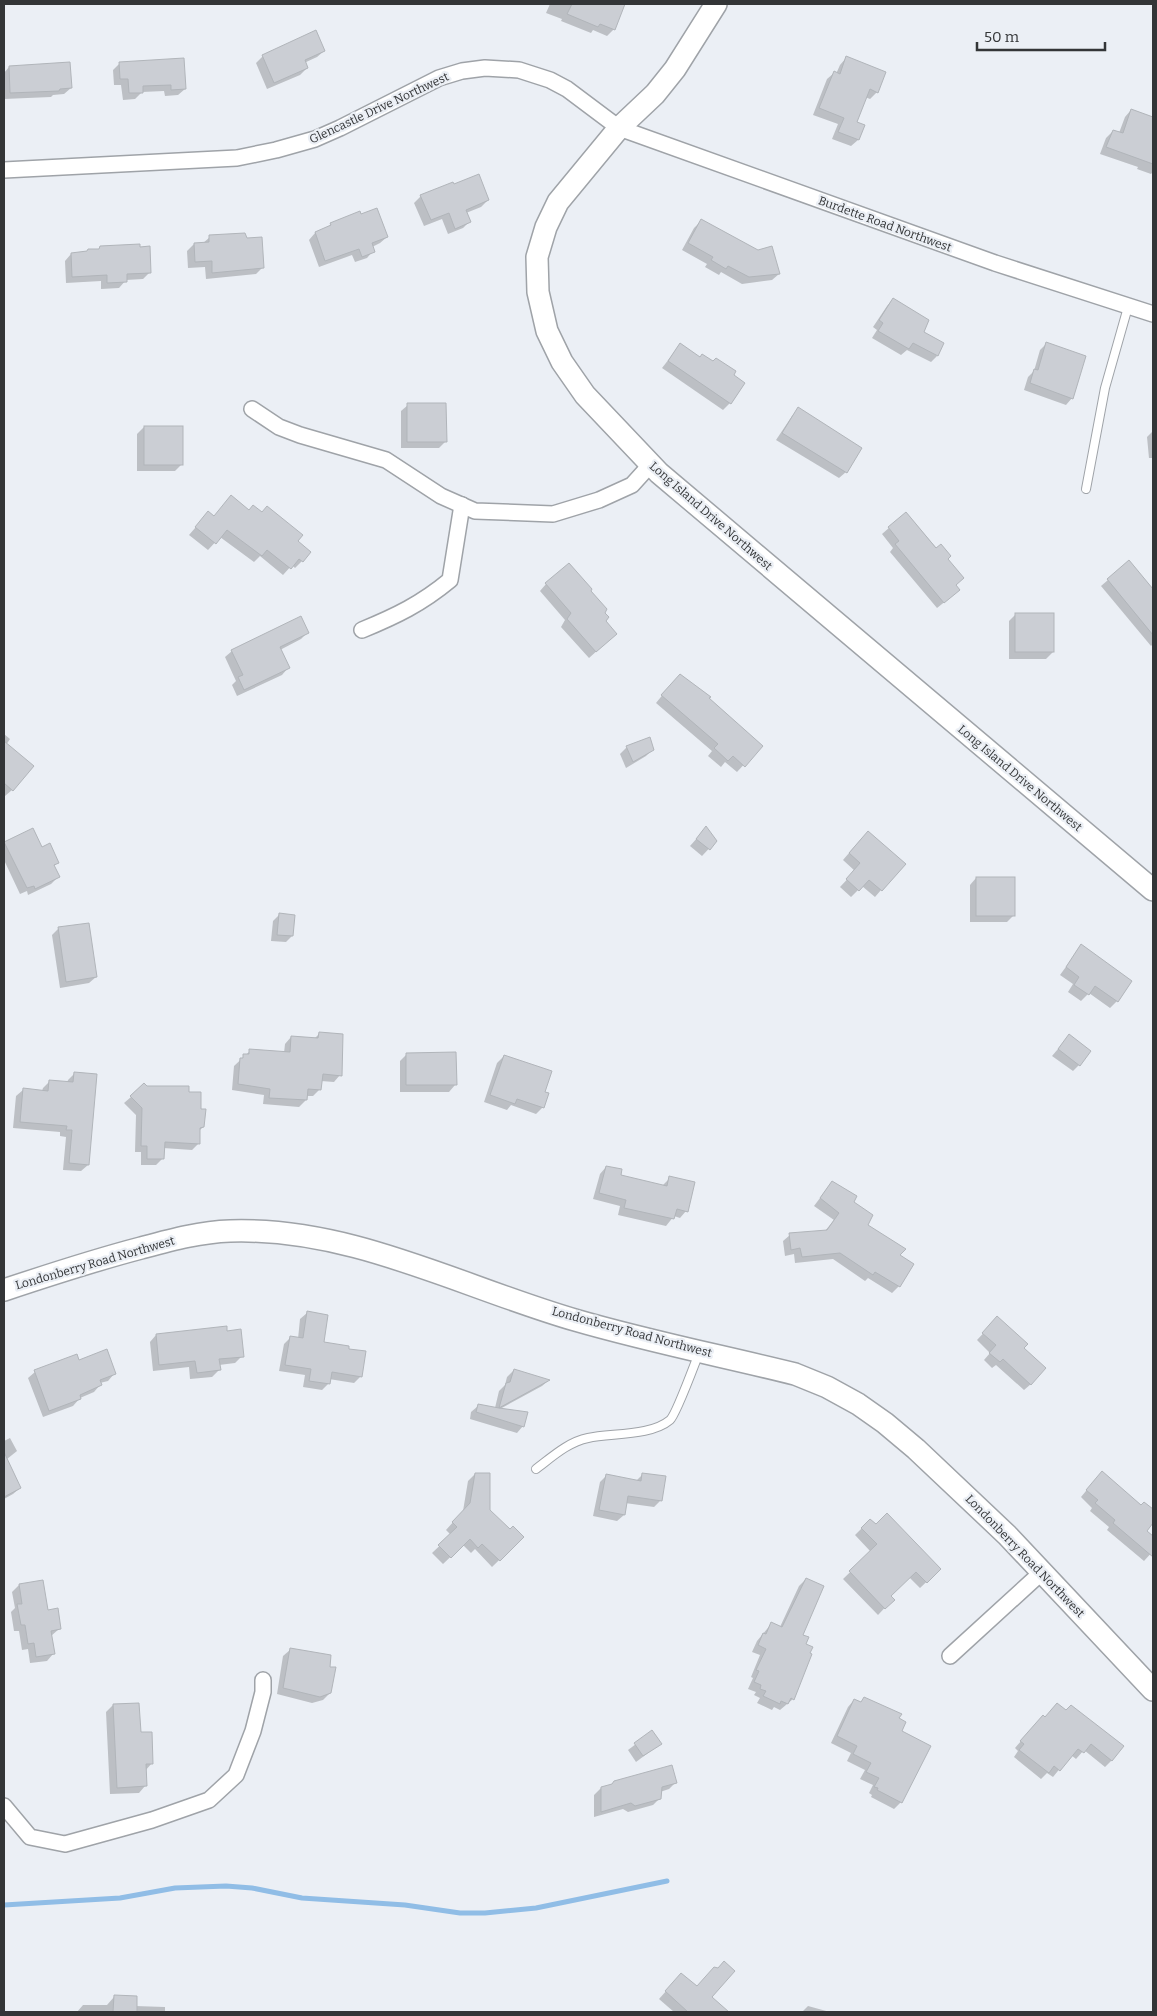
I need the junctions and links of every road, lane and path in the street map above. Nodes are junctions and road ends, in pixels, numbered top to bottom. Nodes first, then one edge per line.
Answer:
1 (716, 4) edge
2 (619, 128) junction
3 (4, 170) edge
4 (1128, 307) junction
5 (1153, 314) edge
6 (252, 409) dead end
7 (651, 464) junction
8 (1086, 488) dead end
9 (462, 505) junction
10 (362, 630) dead end
11 (1153, 890) edge
12 (4, 1290) edge
13 (700, 1351) junction
14 (536, 1469) dead end
15 (1042, 1572) junction
16 (950, 1656) dead end
17 (263, 1680) dead end
18 (1153, 1690) edge
19 (4, 1806) edge

1 - 2 street, Long Island Drive Northwest
2 - 3 street, Glencastle Drive Northwest
2 - 4 street, Burdette Road Northwest
2 - 7 street, Long Island Drive Northwest
4 - 5 street, Burdette Road Northwest
4 - 8 lane
6 - 9 street
7 - 9 street
7 - 11 street, Long Island Drive Northwest
9 - 10 street
12 - 13 street, Londonberry Road Northwest
13 - 14 lane
13 - 15 street, Londonberry Road Northwest
15 - 16 street
15 - 18 street, Londonberry Road Northwest
17 - 19 street

